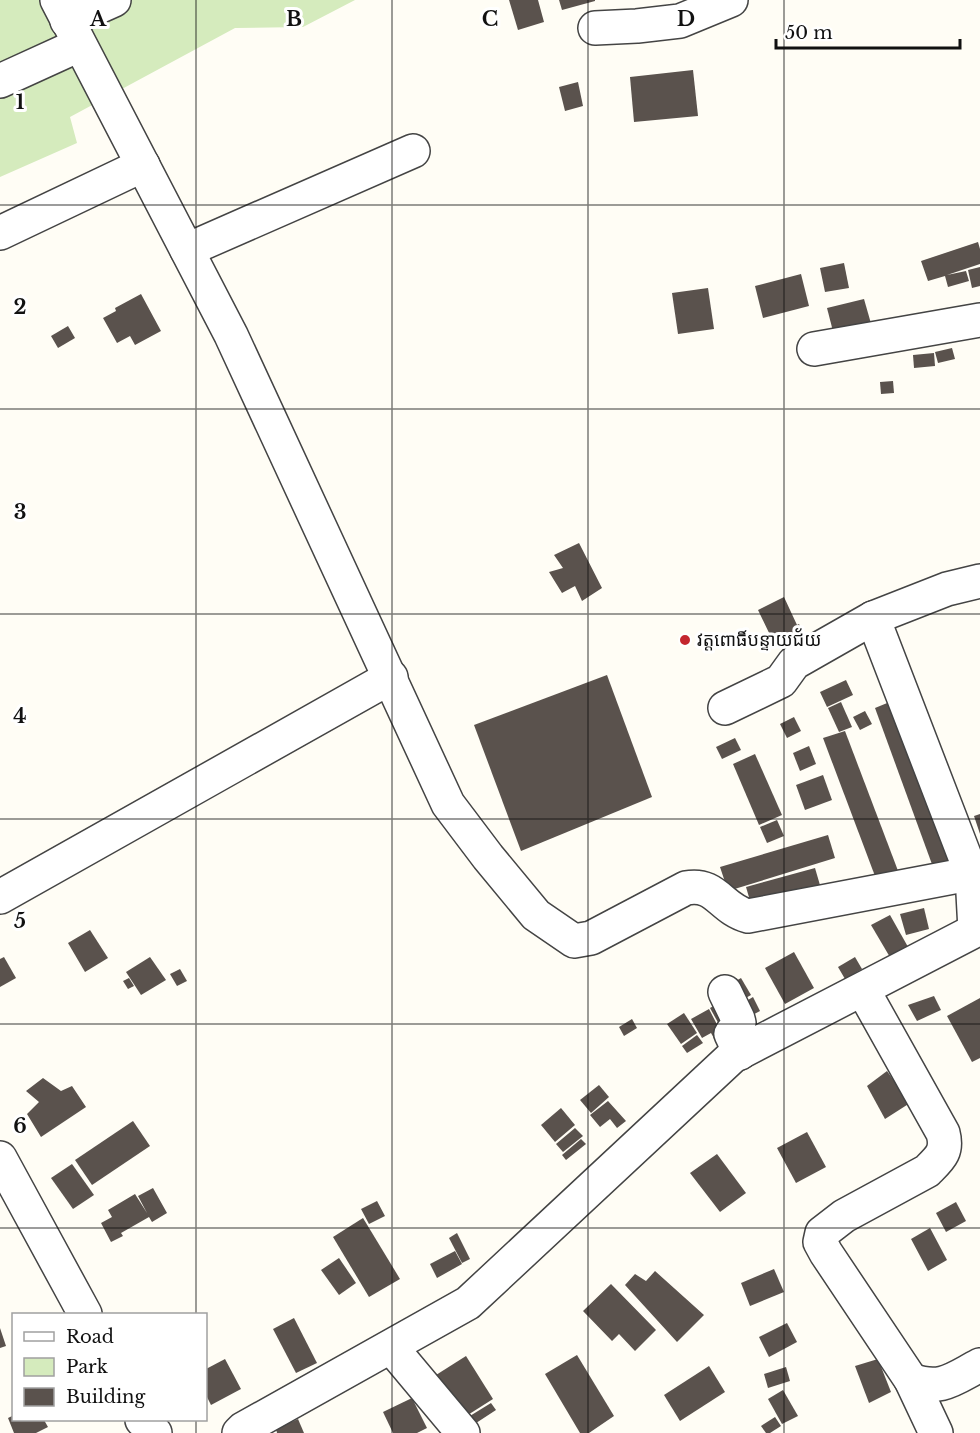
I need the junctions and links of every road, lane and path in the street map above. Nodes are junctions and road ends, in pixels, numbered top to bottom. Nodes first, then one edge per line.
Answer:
1 (114, 0) edge
2 (731, 0) edge
3 (68, 22) edge
4 (595, 28) dead end
5 (0, 81) edge
6 (413, 151) dead end
7 (143, 165) junction
8 (0, 233) edge
9 (187, 250) junction
10 (980, 320) edge
11 (814, 350) dead end
12 (980, 581) edge
13 (873, 618) junction
14 (391, 677) junction
15 (725, 708) dead end
16 (976, 873) edge
17 (0, 897) edge
18 (978, 929) edge
19 (863, 990) junction
20 (724, 992) dead end
21 (740, 1053) junction
22 (0, 1158) edge
23 (84, 1313) edge
24 (391, 1347) junction
25 (980, 1365) edge
26 (911, 1380) junction
27 (144, 1421) edge
28 (155, 1433) edge
29 (239, 1433) edge
30 (463, 1433) edge
31 (936, 1433) edge

1 - 3 street
2 - 4 street
3 - 5 street
3 - 7 street
6 - 9 street
7 - 8 street
7 - 9 street
9 - 14 street
10 - 11 street
12 - 13 street
13 - 15 street
13 - 16 street
14 - 16 street
14 - 17 street
16 - 18 street
18 - 19 street
19 - 21 street
19 - 26 street
20 - 21 street
21 - 24 street
22 - 23 street
24 - 29 street
24 - 30 street
25 - 26 street
26 - 31 street
27 - 28 street

